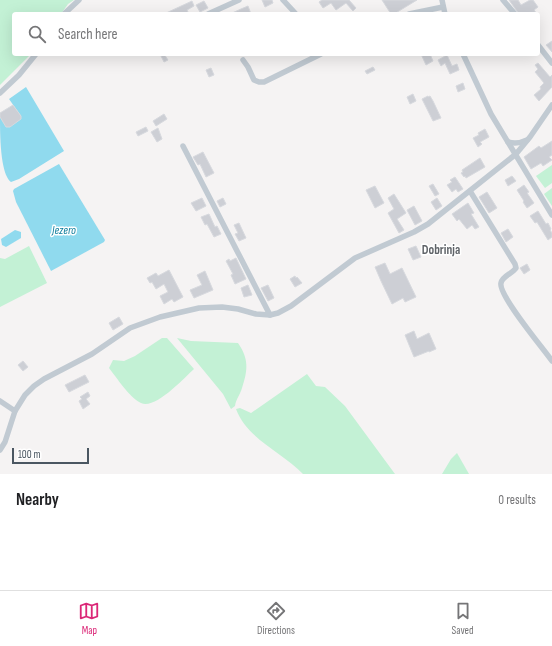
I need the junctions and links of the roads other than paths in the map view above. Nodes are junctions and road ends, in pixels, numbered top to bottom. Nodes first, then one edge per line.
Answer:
1 (79, 0) edge
2 (239, 0) edge
3 (283, 0) edge
4 (442, 0) edge
5 (503, 0) edge
6 (443, 7) junction
7 (66, 12) edge
8 (212, 12) edge
9 (294, 12) edge
10 (419, 12) edge
11 (444, 12) edge
12 (513, 12) edge
13 (540, 48) edge
14 (34, 56) edge
15 (317, 56) edge
16 (464, 56) edge
17 (243, 60) dead end
18 (552, 63) edge
19 (0, 93) edge
20 (552, 105) edge
21 (528, 140) junction
22 (508, 142) junction
23 (183, 146) dead end
24 (516, 154) junction
25 (470, 191) junction
26 (552, 215) edge
27 (270, 315) junction
28 (552, 361) edge
29 (0, 401) edge
30 (16, 411) junction
31 (0, 450) edge

1 - 7 street
2 - 8 street
3 - 9 street
4 - 6 street
5 - 12 street
6 - 10 street
6 - 11 street
13 - 18 street
14 - 19 street
15 - 17 street
16 - 22 street
20 - 21 street
21 - 22 street
21 - 24 street
22 - 24 street
23 - 27 street
24 - 25 street
24 - 26 street
25 - 27 street
25 - 28 street
27 - 30 street
29 - 30 street
30 - 31 street

